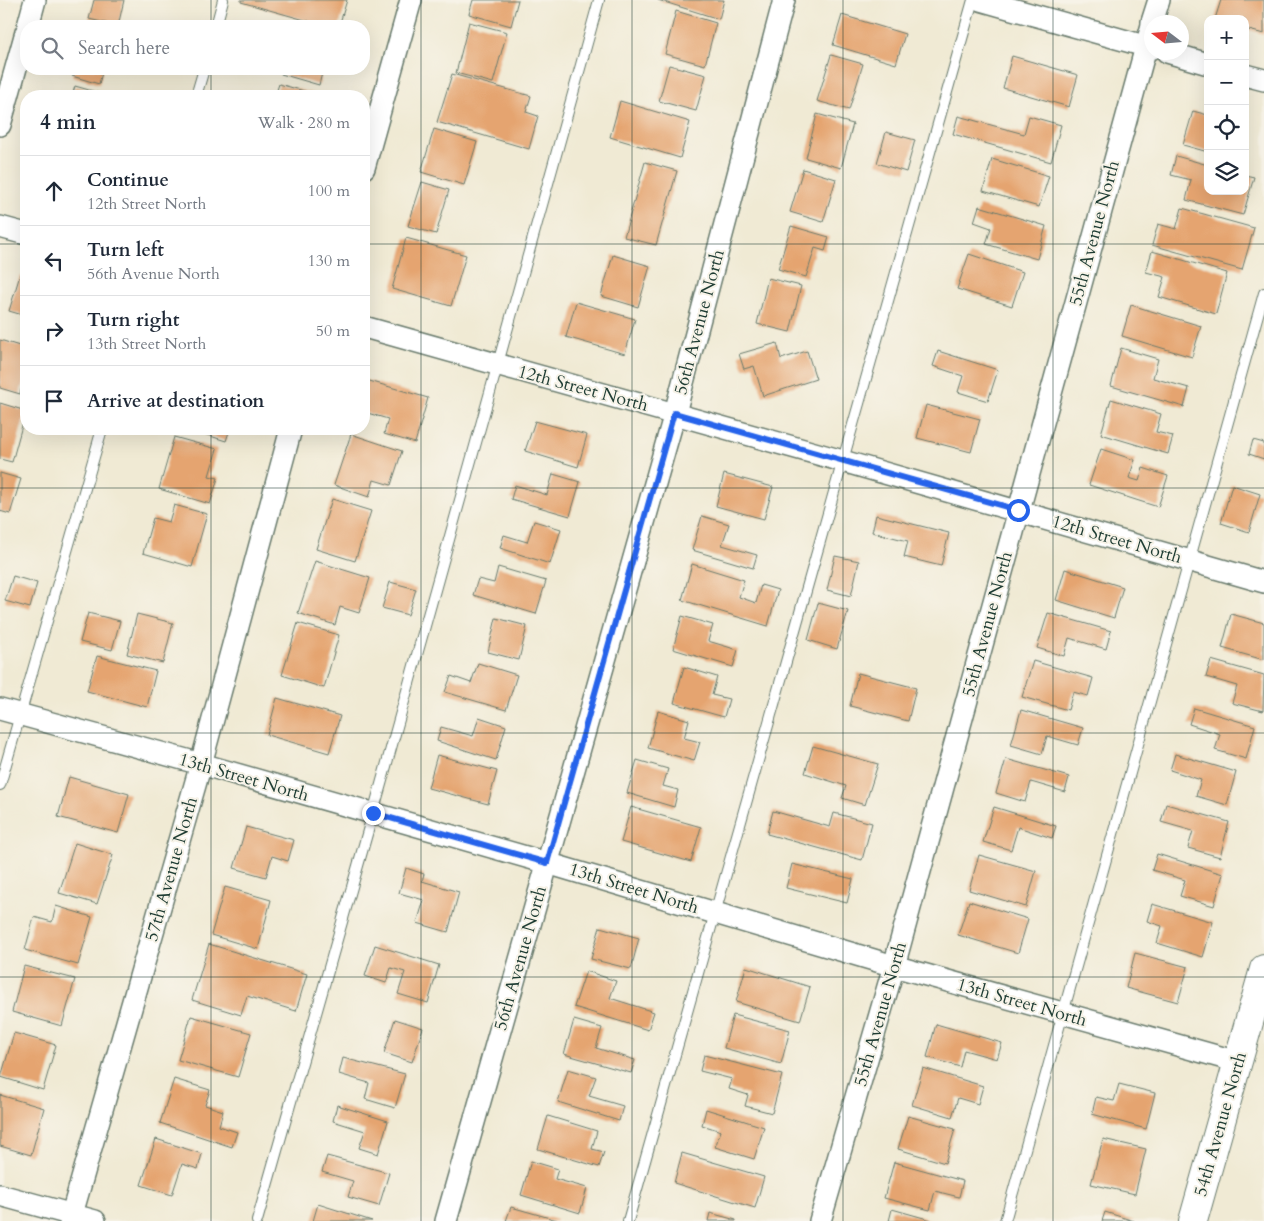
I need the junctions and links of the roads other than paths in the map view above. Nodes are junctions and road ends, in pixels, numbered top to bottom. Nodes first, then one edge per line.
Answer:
1 (35, 0) edge
2 (223, 0) edge
3 (411, 0) edge
4 (599, 0) edge
5 (784, 0) edge
6 (973, 0) edge
7 (980, 0) edge
8 (1159, 0) edge
9 (1155, 15) edge
10 (30, 20) edge
11 (218, 20) edge
12 (1144, 46) edge
13 (20, 53) edge
14 (1189, 58) edge
15 (1144, 60) edge
16 (1204, 63) edge
17 (202, 75) edge
18 (1249, 76) edge
19 (1264, 80) edge
20 (198, 90) edge
21 (0, 125) edge
22 (370, 147) edge
23 (0, 226) edge
24 (20, 232) edge
25 (1264, 293) edge
26 (370, 329) edge
27 (497, 364) junction
28 (674, 413) junction
29 (100, 435) edge
30 (290, 435) edge
31 (844, 461) junction
32 (1018, 510) junction
33 (1189, 560) junction
34 (1264, 582) edge
35 (10, 712) edge
36 (201, 764) junction
37 (0, 785) edge
38 (373, 813) junction
39 (547, 863) junction
40 (714, 912) junction
41 (894, 966) junction
42 (1264, 968) edge
43 (1063, 1013) junction
44 (1238, 1062) junction
45 (0, 1194) edge
46 (71, 1218) edge
47 (95, 1221) edge
48 (257, 1221) edge
49 (446, 1221) edge
50 (628, 1221) edge
51 (820, 1221) edge
52 (1005, 1221) edge
53 (1193, 1221) edge

1 - 10 street
2 - 11 lane
3 - 22 street
4 - 27 lane
5 - 28 street, 56th Avenue North
6 - 31 lane
7 - 12 street
8 - 9 street, 55th Avenue North
13 - 21 street
14 - 16 street
15 - 32 street, 55th Avenue North
17 - 20 lane
18 - 19 street
23 - 24 street
25 - 33 lane
26 - 27 street, 12th Street North
27 - 28 street, 12th Street North
27 - 38 lane
28 - 31 street, 12th Street North
28 - 39 street, 56th Avenue North
29 - 35 lane
30 - 36 street, 57th Avenue North
31 - 32 street, 12th Street North
31 - 40 lane
32 - 33 street, 12th Street North
32 - 41 street, 55th Avenue North
33 - 34 street, 12th Street North
33 - 43 lane
35 - 36 street, 13th Street North
35 - 37 lane
36 - 38 street, 13th Street North
36 - 46 street, 57th Avenue North
38 - 39 street, 13th Street North
38 - 48 lane
39 - 40 street, 13th Street North
39 - 49 street, 56th Avenue North
40 - 41 street, 13th Street North
40 - 50 lane
41 - 43 street, 13th Street North
41 - 51 street, 55th Avenue North
42 - 44 main road, 54th Avenue North
43 - 44 street, 13th Street North
43 - 52 lane
44 - 53 main road, 54th Avenue North
45 - 46 street
46 - 47 street

